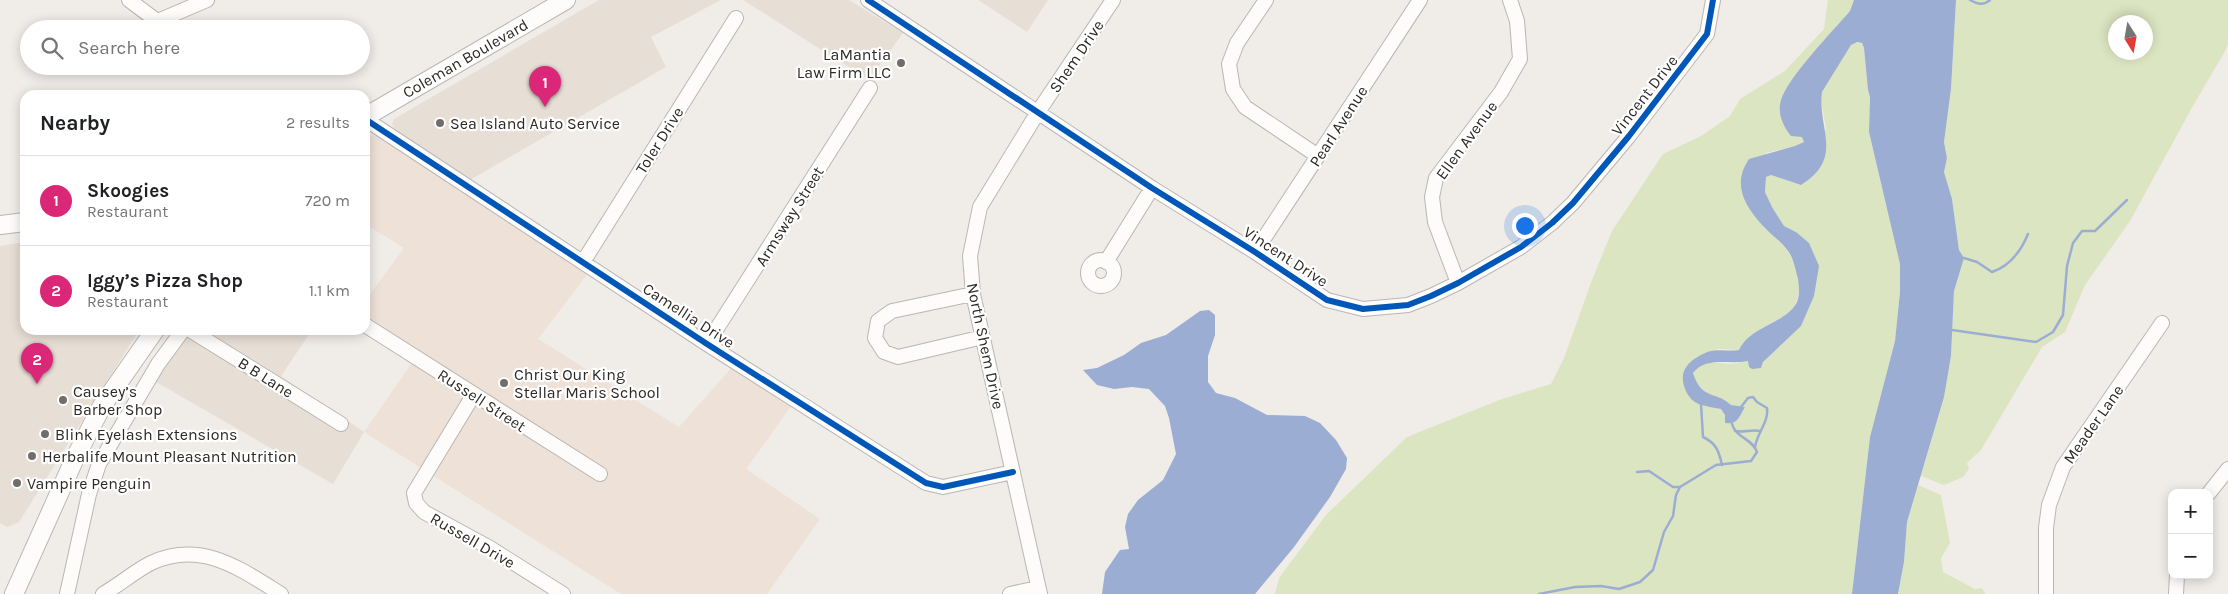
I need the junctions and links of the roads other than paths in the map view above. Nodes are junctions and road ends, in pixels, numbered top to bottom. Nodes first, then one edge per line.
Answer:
1 (129, 0) edge
2 (207, 0) edge
3 (566, 0) edge
4 (868, 0) edge
5 (1113, 0) edge
6 (1266, 0) edge
7 (1420, 0) edge
8 (1510, 0) edge
9 (1713, 0) edge
10 (736, 18) dead end
11 (156, 20) edge
12 (159, 20) edge
13 (870, 88) dead end
14 (1038, 112) junction
15 (370, 115) edge
16 (370, 121) edge
17 (1318, 156) junction
18 (1152, 188) junction
19 (20, 223) edge
20 (0, 225) edge
21 (1256, 252) junction
22 (583, 262) junction
23 (1106, 262) dead end
24 (1458, 284) junction
25 (973, 294) junction
26 (2162, 323) dead end
27 (370, 328) edge
28 (152, 335) edge
29 (180, 335) edge
30 (198, 335) edge
31 (982, 337) junction
32 (707, 344) junction
33 (474, 394) junction
34 (341, 424) dead end
35 (2228, 469) edge
36 (1013, 472) junction
37 (600, 474) dead end
38 (2212, 489) edge
39 (2176, 579) edge
40 (1039, 591) edge
41 (14, 594) edge
42 (67, 594) edge
43 (102, 594) edge
44 (282, 594) edge
45 (563, 594) edge
46 (1010, 594) edge
47 (2046, 594) edge
48 (2176, 594) edge

1 - 11 street
2 - 12 street
3 - 15 main road, Coleman Boulevard
4 - 14 street, Vincent Drive
5 - 14 street, Shem Drive
6 - 17 street
7 - 17 street, Pearl Avenue
8 - 24 street, Ellen Avenue
9 - 24 street, Vincent Drive
10 - 22 street, Toler Drive
13 - 32 street, Armsway Street
14 - 18 street, Vincent Drive
14 - 25 street, North Shem Drive
16 - 22 street, Camellia Drive
17 - 21 street, Pearl Avenue
18 - 21 street, Vincent Drive
18 - 23 street
19 - 20 main road
21 - 24 street, Vincent Drive
22 - 32 street, Camellia Drive
25 - 31 street, North Shem Drive
25 - 31 street
26 - 47 street, Meader Lane
27 - 33 street, Russell Street
28 - 41 main road
29 - 42 street
30 - 34 street, B B Lane
31 - 36 street, North Shem Drive
32 - 36 street, Camellia Drive
33 - 37 street, Russell Street
33 - 45 street, Russell Drive
35 - 38 street
36 - 40 street, North Shem Drive
39 - 48 street
40 - 46 street
43 - 44 street

